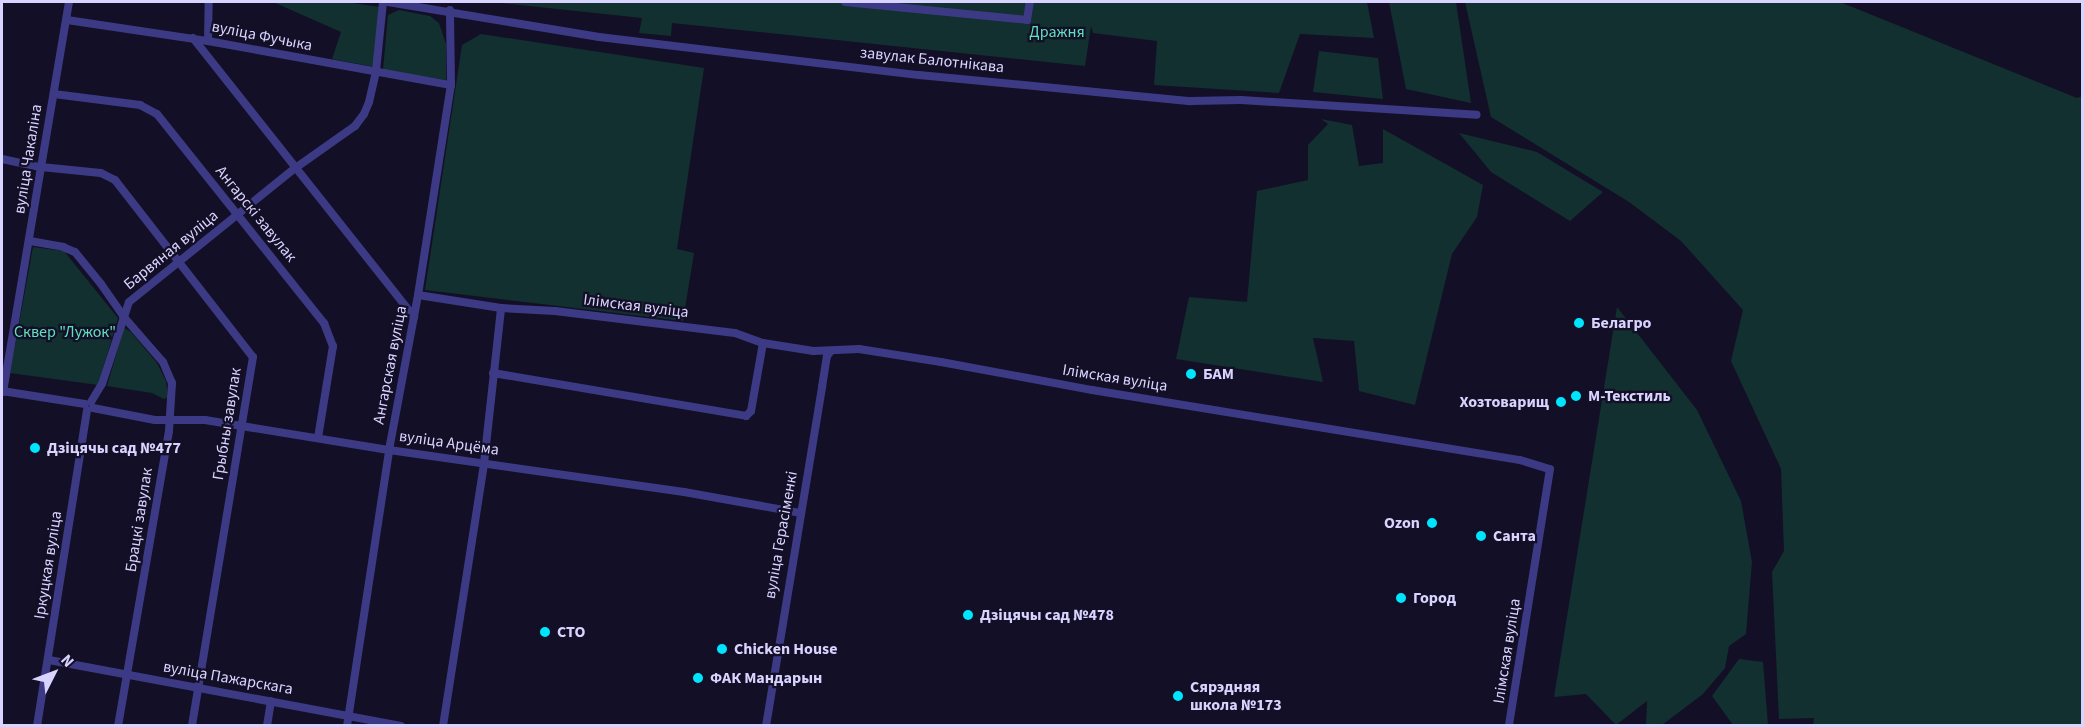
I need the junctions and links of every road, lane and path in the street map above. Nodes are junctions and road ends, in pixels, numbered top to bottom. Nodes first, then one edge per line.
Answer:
1 (69, 2) edge
2 (209, 2) edge
3 (383, 2) edge
4 (388, 2) edge
5 (845, 2) edge
6 (1030, 2) edge
7 (927, 6) edge
8 (450, 10) junction
9 (66, 20) junction
10 (193, 38) junction
11 (208, 41) junction
12 (376, 71) junction
13 (451, 85) junction
14 (54, 94) junction
15 (1477, 115) dead end
16 (2, 159) edge
17 (41, 167) junction
18 (294, 169) junction
19 (238, 216) junction
20 (30, 241) junction
21 (179, 262) junction
22 (418, 295) junction
23 (501, 308) junction
24 (123, 316) junction
25 (414, 316) junction
26 (763, 343) junction
27 (831, 351) junction
28 (493, 373) junction
29 (2, 391) edge
30 (89, 406) junction
31 (171, 420) junction
32 (242, 427) junction
33 (318, 438) junction
34 (389, 450) junction
35 (484, 463) junction
36 (801, 513) junction
37 (49, 660) junction
38 (127, 674) junction
39 (198, 689) junction
40 (271, 701) junction
41 (348, 716) junction
42 (38, 726) edge
43 (118, 726) edge
44 (192, 726) edge
45 (267, 726) edge
46 (347, 726) edge
47 (401, 726) edge
48 (443, 726) edge
49 (766, 726) edge
50 (1509, 726) edge

1 - 9 street, вуліца Чакаліна
2 - 11 street
3 - 12 street, Барвяная вуліца
4 - 8 street, завулак Балотнікава
5 - 7 street
6 - 7 street
8 - 13 street, Ангарская вуліца
8 - 15 street, завулак Балотнікава
9 - 10 street, вуліца Фучыка
9 - 14 street, вуліца Чакаліна
10 - 11 street, вуліца Фучыка
10 - 18 street
11 - 12 street, вуліца Фучыка
12 - 13 street, вуліца Фучыка
12 - 18 street, Барвяная вуліца
13 - 22 street, Ангарская вуліца
14 - 17 street, вуліца Чакаліна
14 - 19 street, Ангарскі завулак
16 - 17 street, Грыбны завулак
17 - 20 street, вуліца Чакаліна
17 - 21 street, Грыбны завулак
18 - 19 street, Барвяная вуліца
18 - 25 street
19 - 21 street, Барвяная вуліца
19 - 33 street, Ангарскі завулак
20 - 24 street, Брацкі завулак
20 - 29 street, вуліца Чакаліна
21 - 24 street, Барвяная вуліца
21 - 32 street, Грыбны завулак
22 - 23 street, Ілімская вуліца
22 - 25 street, Ангарская вуліца
23 - 26 street, Ілімская вуліца
23 - 28 street
24 - 30 street, Барвяная вуліца
24 - 31 street, Брацкі завулак
25 - 34 street, Ангарская вуліца
26 - 27 street, Ілімская вуліца
26 - 28 street
27 - 36 street, вуліца Герасіменкі
27 - 50 street, Ілімская вуліца
28 - 35 street
29 - 30 street, вуліца Арцёма
30 - 31 street, вуліца Арцёма
30 - 37 street, Іркуцкая вуліца
31 - 32 street, вуліца Арцёма
31 - 38 street, Брацкі завулак
32 - 33 street, вуліца Арцёма
32 - 39 street, Грыбны завулак
33 - 34 street, вуліца Арцёма
34 - 35 street, вуліца Арцёма
34 - 41 street, Ангарская вуліца
35 - 36 street, вуліца Арцёма
35 - 48 street
36 - 49 street, вуліца Герасіменкі
37 - 38 street, вуліца Пажарскага
37 - 42 street, Іркуцкая вуліца
38 - 39 street, вуліца Пажарскага
38 - 43 street, Брацкі завулак
39 - 40 street, вуліца Пажарскага
39 - 44 street, Грыбны завулак
40 - 41 street, вуліца Пажарскага
40 - 45 street
41 - 46 street, Ангарская вуліца
41 - 47 street, вуліца Пажарскага

